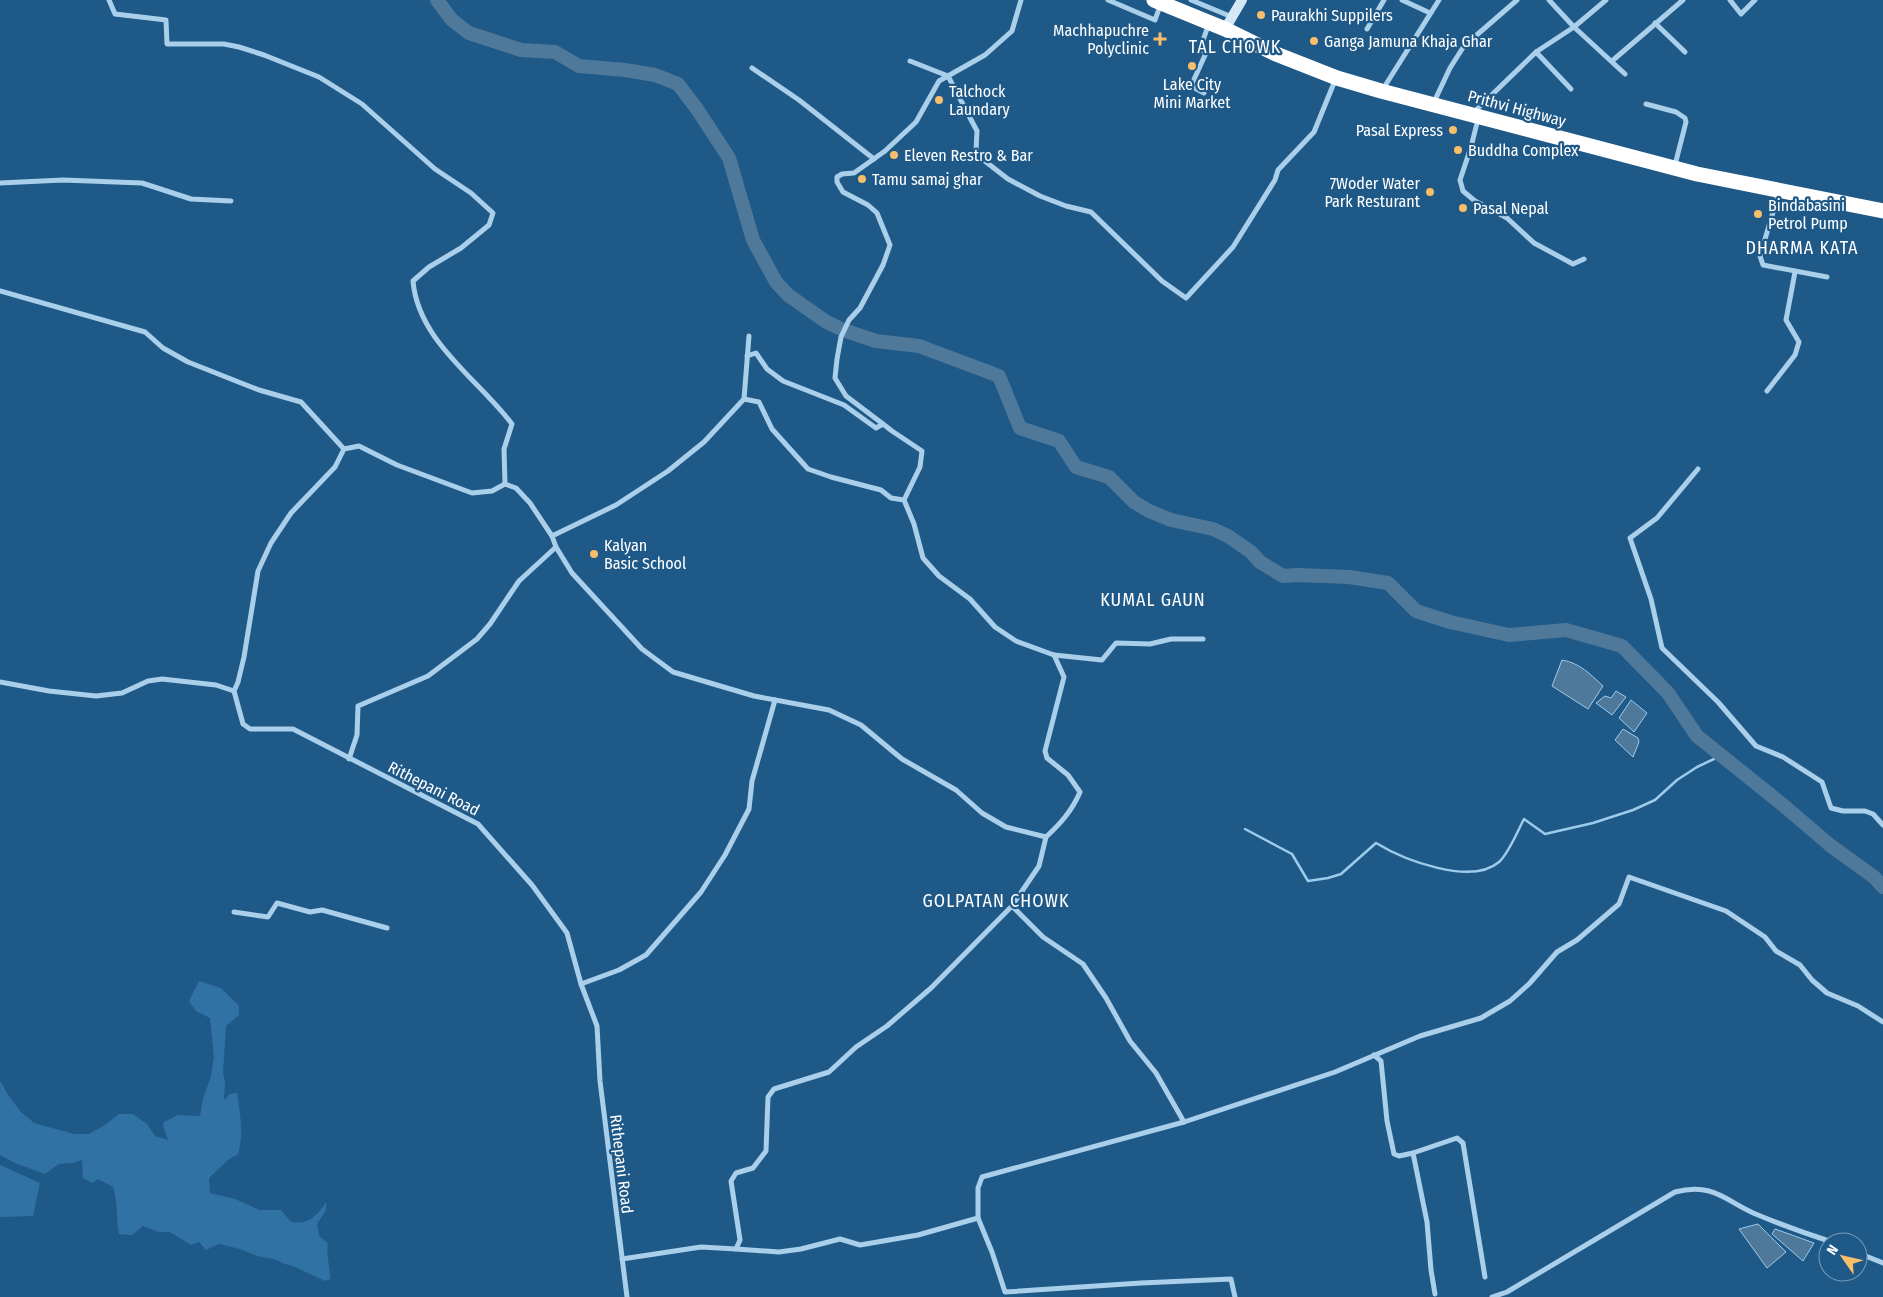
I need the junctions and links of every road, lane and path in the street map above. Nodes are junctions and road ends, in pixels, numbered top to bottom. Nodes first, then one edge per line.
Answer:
1 (109, 0) edge
2 (1021, 0) edge
3 (1108, 0) edge
4 (1191, 0) edge
5 (1242, 0) edge
6 (1384, 0) edge
7 (1402, 0) edge
8 (1439, 0) edge
9 (1517, 0) edge
10 (1549, 0) edge
11 (1606, 0) edge
12 (1683, 0) edge
13 (1730, 0) edge
14 (1755, 0) edge
15 (1158, 1) edge
16 (1430, 13) junction
17 (1655, 22) junction
18 (1209, 23) junction
19 (1229, 23) junction
20 (1574, 27) junction
21 (1367, 28) dead end
22 (1536, 52) junction
23 (1685, 52) dead end
24 (910, 61) dead end
25 (1612, 61) junction
26 (752, 68) dead end
27 (1625, 74) dead end
28 (948, 76) junction
29 (1337, 78) junction
30 (1571, 89) dead end
31 (1381, 91) junction
32 (1204, 93) dead end
33 (1646, 104) dead end
34 (1433, 105) junction
35 (1475, 115) junction
36 (874, 159) junction
37 (1674, 168) junction
38 (0, 182) edge
39 (1779, 191) junction
40 (231, 202) dead end
41 (1883, 211) edge
42 (1584, 259) dead end
43 (1795, 272) junction
44 (1828, 277) dead end
45 (0, 291) edge
46 (749, 336) dead end
47 (747, 356) junction
48 (1767, 391) dead end
49 (744, 399) junction
50 (883, 424) junction
51 (344, 449) junction
52 (1698, 469) dead end
53 (506, 484) junction
54 (904, 500) junction
55 (552, 536) junction
56 (556, 547) junction
57 (1203, 639) dead end
58 (1054, 656) junction
59 (0, 682) edge
60 (234, 691) junction
61 (775, 700) junction
62 (349, 759) junction
63 (1883, 826) edge
64 (1046, 837) junction
65 (1012, 906) junction
66 (234, 912) dead end
67 (387, 928) dead end
68 (581, 984) junction
69 (1883, 1022) edge
70 (1374, 1055) junction
71 (1184, 1122) junction
72 (1413, 1153) junction
73 (978, 1218) junction
74 (1818, 1237) edge
75 (736, 1249) junction
76 (1868, 1257) edge
77 (622, 1259) junction
78 (1883, 1263) edge
79 (1484, 1277) dead end
80 (1435, 1294) dead end
81 (627, 1297) edge
82 (1235, 1297) edge
83 (1492, 1297) edge

1 - 53 street
2 - 28 street
3 - 15 street
4 - 19 street
5 - 19 main road
6 - 21 street
7 - 16 street
8 - 16 street
9 - 34 street
10 - 20 street
11 - 20 street
12 - 17 street
13 - 14 street
15 - 18 highway, Prithvi Highway
16 - 31 street
17 - 23 street
17 - 25 street
18 - 19 highway, Prithvi Highway
18 - 32 street
19 - 29 highway, Prithvi Highway
20 - 22 street
20 - 25 street
22 - 30 street
22 - 35 street
24 - 28 street
25 - 27 street
26 - 36 street
28 - 29 street
28 - 36 street
29 - 31 highway, Prithvi Highway
31 - 34 highway, Prithvi Highway
33 - 37 street
34 - 35 highway, Prithvi Highway
35 - 37 highway, Prithvi Highway
35 - 42 street
36 - 50 street
37 - 39 highway, Prithvi Highway
38 - 40 street
39 - 41 highway, Prithvi Highway
39 - 43 street
43 - 44 street
43 - 48 street
45 - 51 street
46 - 47 street
47 - 49 street
47 - 50 street
49 - 54 street
49 - 55 street
50 - 54 street
51 - 53 street
51 - 60 street
52 - 63 street
53 - 55 street
54 - 58 street
55 - 56 street
56 - 61 street
56 - 62 street
57 - 58 street
58 - 64 street
59 - 60 street
60 - 62 street, Rithepani Road
61 - 64 street
61 - 68 street
62 - 68 street, Rithepani Road
64 - 65 street
65 - 71 street
65 - 75 street
66 - 67 street
68 - 77 street, Rithepani Road
69 - 70 street
70 - 71 street
70 - 72 street
71 - 73 street
72 - 79 street
72 - 80 street
73 - 75 street
73 - 82 street
74 - 83 street
75 - 77 street
76 - 78 street
77 - 81 street, Rithepani Road

